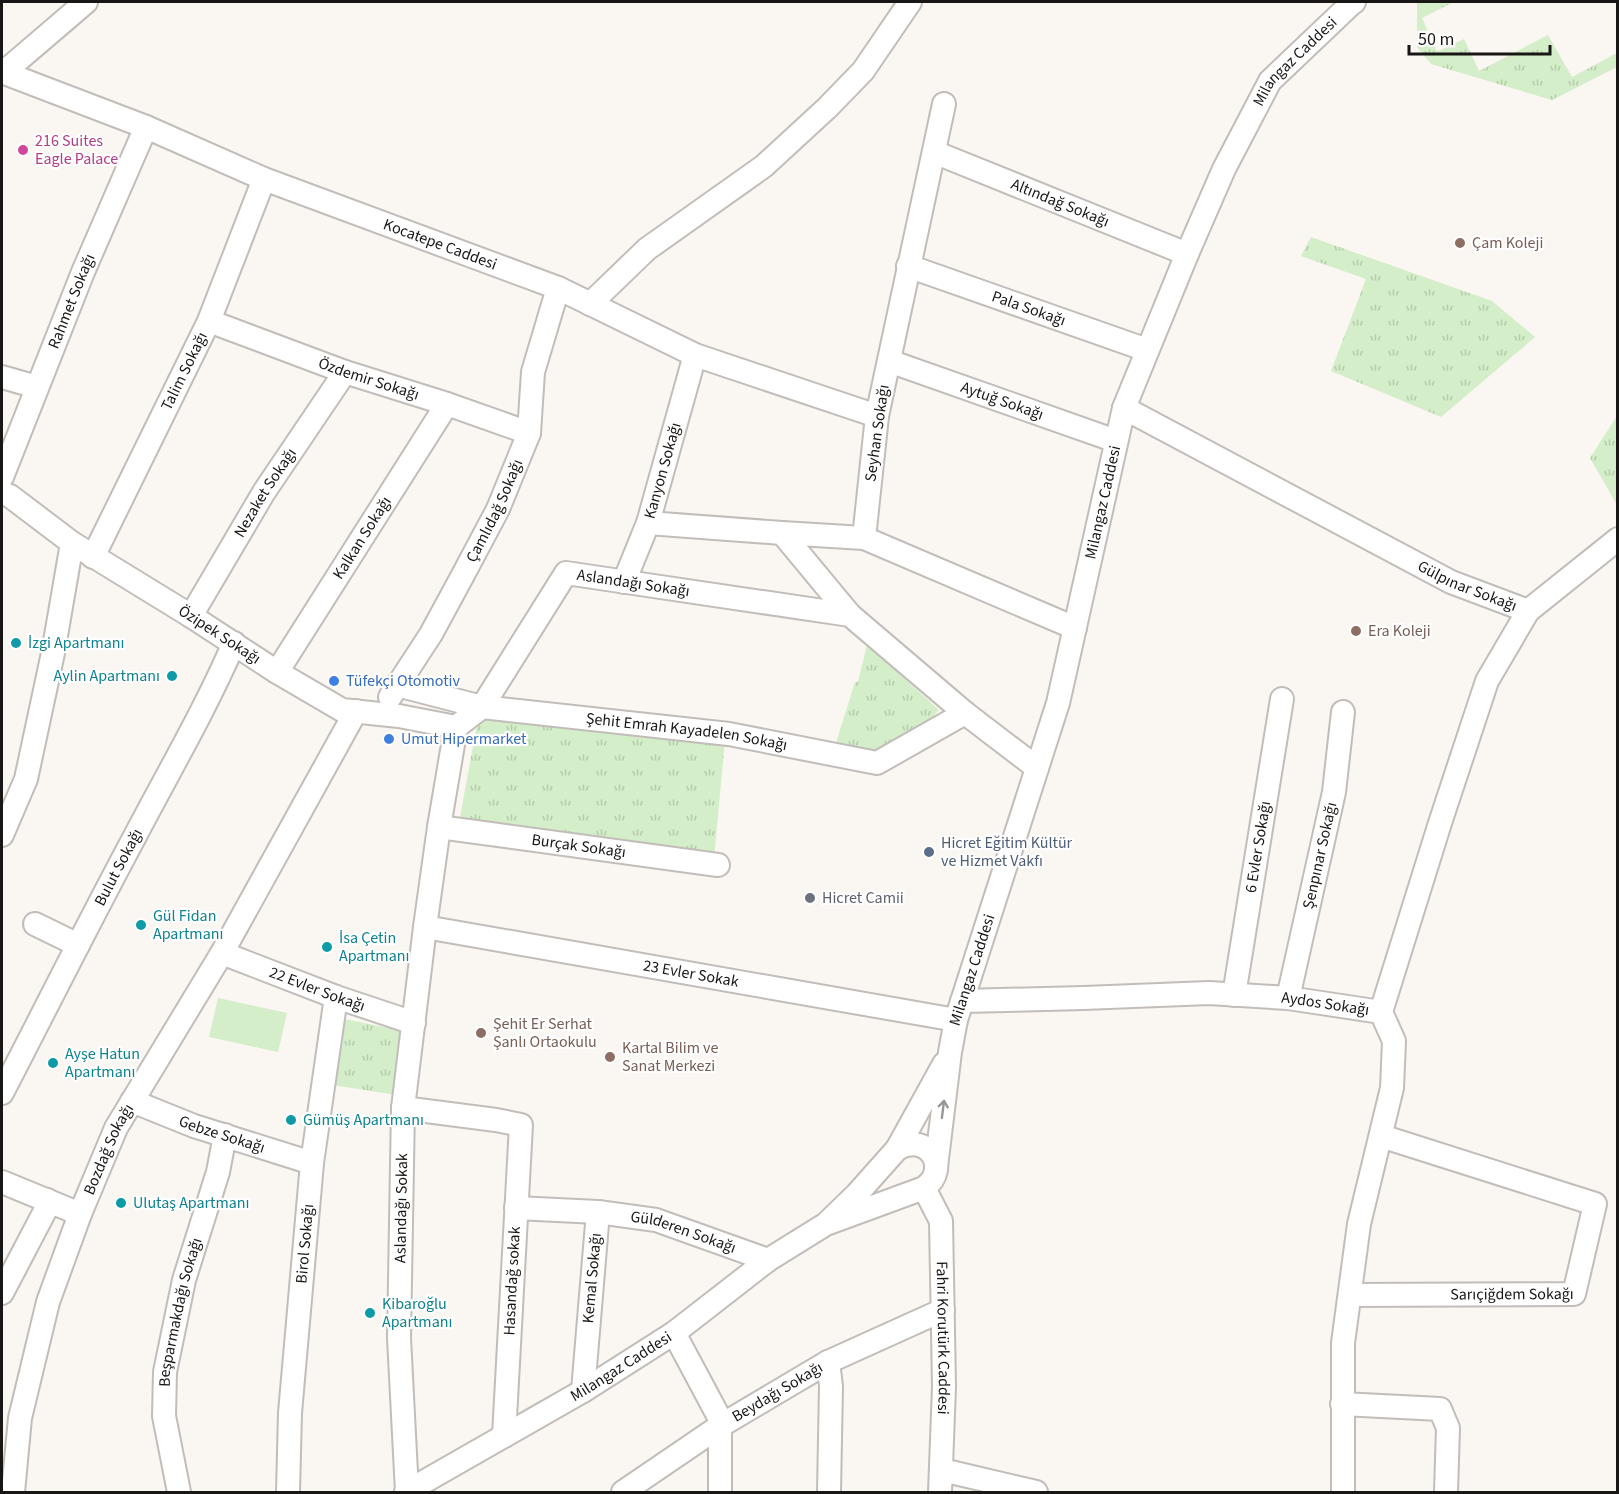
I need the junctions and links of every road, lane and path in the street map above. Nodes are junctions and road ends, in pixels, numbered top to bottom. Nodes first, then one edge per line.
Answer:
1 (86, 2) edge
2 (910, 2) edge
3 (1354, 2) edge
4 (2, 73) edge
5 (944, 104) dead end
6 (146, 127) junction
7 (934, 152) junction
8 (264, 179) junction
9 (1187, 254) junction
10 (908, 266) junction
11 (558, 288) junction
12 (590, 304) junction
13 (209, 321) junction
14 (1148, 350) junction
15 (695, 356) junction
16 (889, 361) junction
17 (345, 372) junction
18 (2, 377) edge
19 (37, 387) junction
20 (447, 404) junction
21 (1124, 408) junction
22 (877, 416) junction
23 (530, 433) junction
24 (1116, 441) junction
25 (2, 477) edge
26 (2, 493) edge
27 (648, 523) junction
28 (782, 533) junction
29 (864, 538) junction
30 (1617, 539) edge
31 (72, 543) junction
32 (93, 557) junction
33 (624, 582) junction
34 (1528, 611) junction
35 (850, 615) junction
36 (191, 616) junction
37 (1076, 628) junction
38 (234, 643) junction
39 (277, 672) junction
40 (397, 685) junction
41 (1282, 699) dead end
42 (482, 707) junction
43 (356, 711) junction
44 (1343, 711) dead end
45 (965, 713) junction
46 (380, 714) junction
47 (456, 727) junction
48 (1037, 768) junction
49 (439, 827) junction
50 (2, 835) edge
51 (718, 865) dead end
52 (35, 924) dead end
53 (425, 927) junction
54 (78, 945) junction
55 (222, 953) junction
56 (1234, 995) junction
57 (336, 997) junction
58 (1288, 998) junction
59 (959, 1011) junction
60 (1381, 1012) junction
61 (414, 1023) junction
62 (950, 1052) junction
63 (2, 1093) edge
64 (132, 1101) junction
65 (403, 1108) junction
66 (225, 1135) junction
67 (1381, 1136) junction
68 (894, 1153) junction
69 (312, 1163) junction
70 (936, 1167) junction
71 (2, 1182) edge
72 (920, 1189) junction
73 (47, 1200) junction
74 (516, 1208) junction
75 (598, 1212) junction
76 (80, 1214) junction
77 (826, 1224) junction
78 (768, 1260) junction
79 (2, 1293) edge
80 (1350, 1295) junction
81 (943, 1310) junction
82 (674, 1333) junction
83 (828, 1362) junction
84 (583, 1391) junction
85 (1342, 1404) junction
86 (720, 1426) junction
87 (504, 1436) junction
88 (941, 1481) edge
89 (13, 1492) edge
90 (179, 1492) edge
91 (288, 1492) edge
92 (406, 1492) edge
93 (623, 1492) edge
94 (720, 1492) edge
95 (830, 1492) edge
96 (1036, 1492) edge
97 (1343, 1492) edge
98 (1446, 1492) edge

1 - 4 street
2 - 12 street
3 - 9 street, Milangaz Caddesi
4 - 6 street, Kocatepe Caddesi
5 - 7 street, Seyhan Sokağı
6 - 8 street, Kocatepe Caddesi
6 - 19 street, Rahmet Sokağı
7 - 9 street, Altındağ Sokağı
7 - 10 street, Seyhan Sokağı
8 - 11 street, Kocatepe Caddesi
8 - 13 street, Talim Sokağı
9 - 14 street, Milangaz Caddesi
10 - 14 street, Pala Sokağı
10 - 16 street, Seyhan Sokağı
11 - 12 street, Kocatepe Caddesi
11 - 23 street, Çamlıdağ Sokağı
12 - 15 street, Kocatepe Caddesi
13 - 17 street, Özdemir Sokağı
13 - 32 street, Talim Sokağı
14 - 21 street, Milangaz Caddesi
15 - 22 street, Kocatepe Caddesi
15 - 27 street, Kanyon Sokağı
16 - 22 street, Seyhan Sokağı
16 - 24 street, Aytuğ Sokağı
17 - 20 street, Özdemir Sokağı
17 - 36 street, Nezaket Sokağı
18 - 19 street
19 - 25 street, Rahmet Sokağı
20 - 23 street, Özdemir Sokağı
20 - 39 street, Kalkan Sokağı
21 - 24 street, Milangaz Caddesi
21 - 34 street, Gülpınar Sokağı
22 - 29 street, Seyhan Sokağı
23 - 40 street, Çamlıdağ Sokağı
24 - 37 street, Milangaz Caddesi
26 - 31 street, Özipek Sokağı
27 - 28 street
27 - 33 street, Kanyon Sokağı
28 - 29 street
28 - 35 street
29 - 37 street
30 - 34 street
31 - 32 street, Özipek Sokağı
31 - 50 street
32 - 36 street, Özipek Sokağı
33 - 35 street, Aslandağı Sokağı
33 - 42 street, Aslandağı Sokağı
34 - 60 street, Gülpınar Sokağı
35 - 45 street
36 - 38 street, Özipek Sokağı
37 - 48 street, Milangaz Caddesi
38 - 39 street, Özipek Sokağı
38 - 54 street, Bulut Sokağı
39 - 43 street, Özipek Sokağı
40 - 42 street, Şehit Emrah Kayadelen Sokağı
40 - 46 street, Çamlıdağ Sokağı
41 - 56 street, 6 Evler Sokağı
42 - 45 street, Şehit Emrah Kayadelen Sokağı
42 - 47 street, Aslandağı Sokağı
43 - 46 street, Özipek Sokağı
43 - 55 street, Bozdağ Sokağı
44 - 58 street, Şenpınar Sokağı
45 - 48 street
46 - 47 street, Özipek Sokağı
47 - 49 street
48 - 59 street, Milangaz Caddesi
49 - 51 street, Burçak Sokağı
49 - 53 street
52 - 54 street
53 - 59 street, 23 Evler Sokak
53 - 61 street, Aslandağı Sokak
54 - 63 street, Bulut Sokağı
55 - 57 street, 22 Evler Sokağı
55 - 64 street, Bozdağ Sokağı
56 - 58 street, Aydos Sokağı
56 - 59 street, Aydos Sokağı
57 - 61 street, 22 Evler Sokağı
57 - 69 street, Birol Sokağı
58 - 60 street, Aydos Sokağı
59 - 62 street, Milangaz Caddesi
60 - 67 street, Aydos Sokağı
61 - 65 street, Aslandağı Sokak
62 - 68 street, Milangaz Caddesi
70 -> 62 street, Milangaz Caddesi
64 - 66 street, Gebze Sokağı
64 - 76 street, Bozdağ Sokağı
65 - 74 street, Hasandağ sokak
65 - 92 street, Aslandağı Sokak
66 - 69 street, Gebze Sokağı
66 - 90 street, Beşparmakdağı Sokağı
67 - 80 street, Aydos Sokağı
67 - 80 street, Sarıçiğdem Sokağı
68 - 70 street
68 - 72 street
68 - 77 street, Milangaz Caddesi
69 - 91 street, Birol Sokağı
70 - 72 street, Milangaz Caddesi
71 - 73 street
72 - 77 street, Milangaz Caddesi
72 - 81 street, Fahri Korutürk Caddesi
73 - 76 street
73 - 79 street
74 - 75 street, Kemal Sokağı
74 - 87 street, Hasandağ sokak
75 - 78 street, Gülderen Sokağı
75 - 84 street, Kemal Sokağı
76 - 89 street, Bozdağ Sokağı
77 - 78 street, Milangaz Caddesi
78 - 82 street, Milangaz Caddesi
80 - 85 street, Aydos Sokağı
81 - 83 street, Beydağı Sokağı
81 - 88 street, Fahri Korutürk Caddesi
82 - 84 street, Milangaz Caddesi
82 - 86 street
83 - 86 street, Beydağı Sokağı
83 - 95 street
84 - 87 street, Milangaz Caddesi
85 - 97 street, Aydos Sokağı
85 - 98 street
86 - 93 street, Beydağı Sokağı
86 - 94 street
87 - 92 street, Milangaz Caddesi
88 - 96 street

